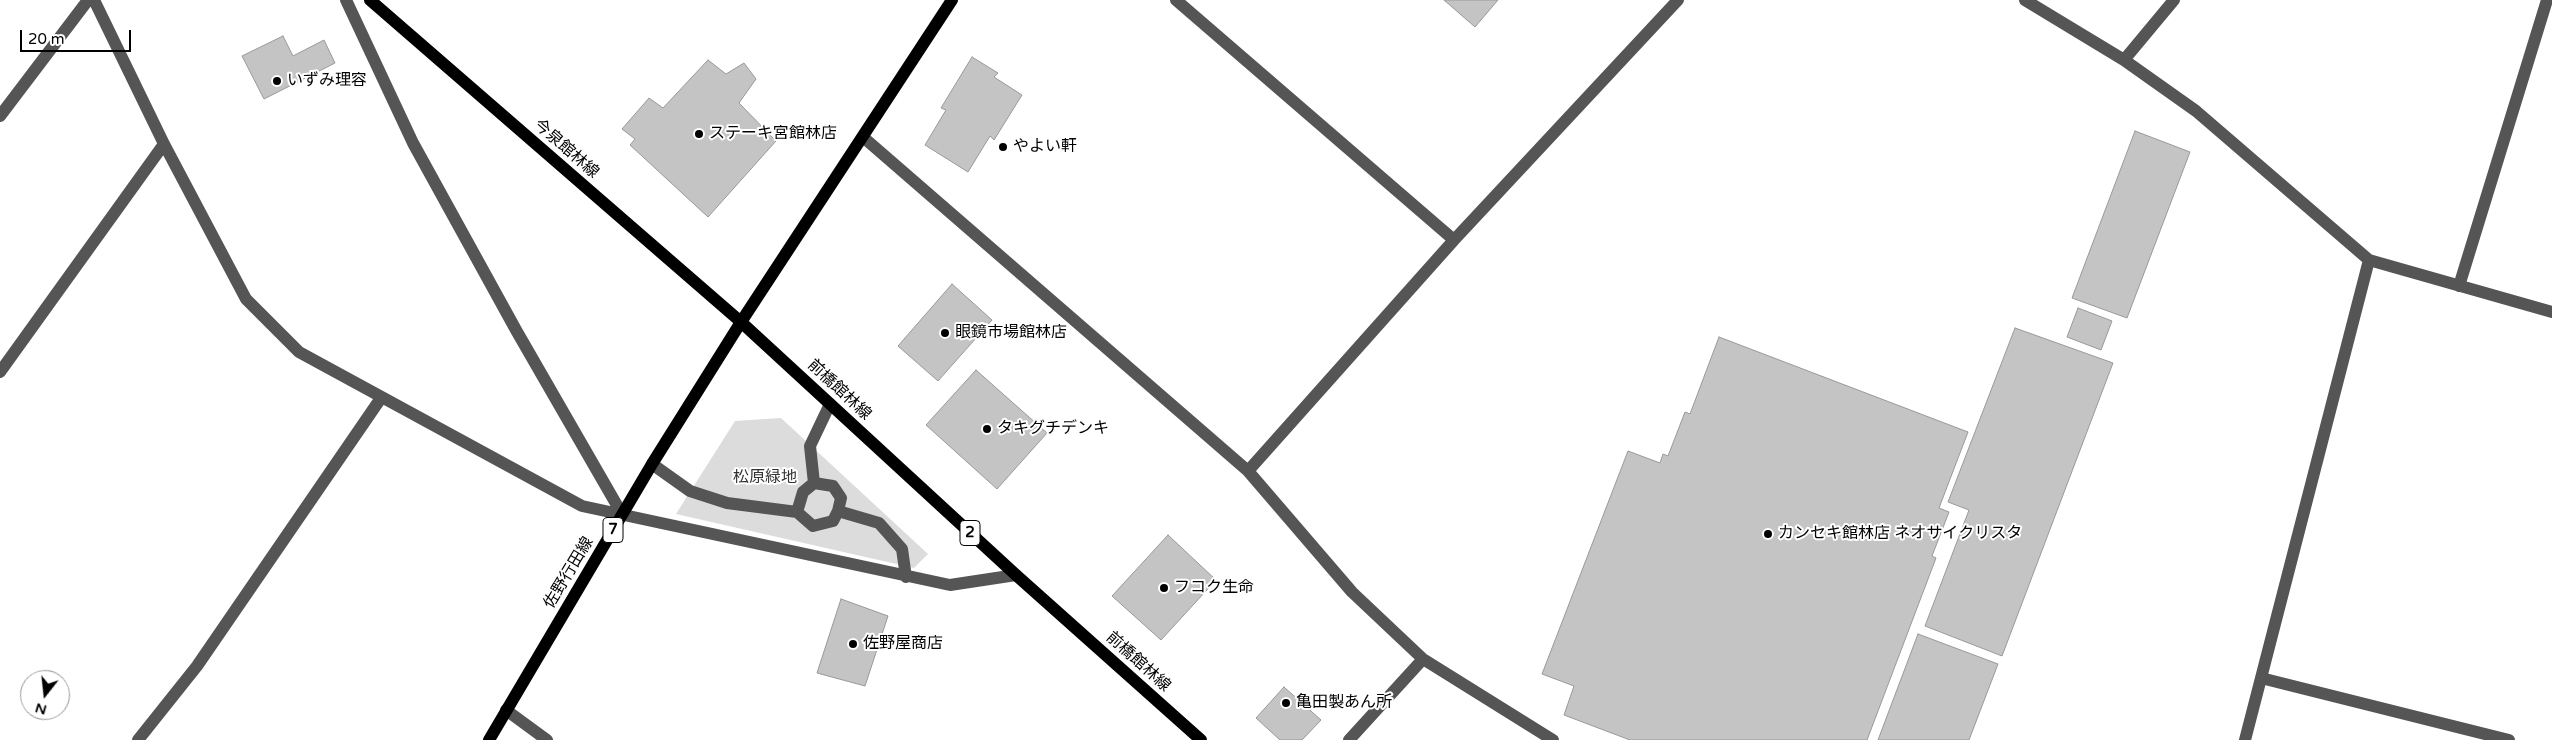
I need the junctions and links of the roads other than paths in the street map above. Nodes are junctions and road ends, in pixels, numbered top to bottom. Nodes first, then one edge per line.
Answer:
1 (88, 0) edge
2 (94, 0) edge
3 (346, 0) edge
4 (370, 0) edge
5 (952, 0) edge
6 (1176, 0) edge
7 (1678, 0) edge
8 (2025, 0) edge
9 (2174, 0) edge
10 (2547, 0) edge
11 (2124, 60) junction
12 (0, 116) edge
13 (864, 137) junction
14 (164, 144) junction
15 (1454, 240) junction
16 (2369, 260) junction
17 (2458, 286) junction
18 (2552, 312) edge
19 (741, 322) junction
20 (0, 372) edge
21 (381, 398) junction
22 (830, 404) junction
23 (652, 464) junction
24 (1248, 471) junction
25 (814, 483) junction
26 (838, 511) junction
27 (797, 512) junction
28 (622, 514) junction
29 (1016, 575) junction
30 (906, 577) junction
31 (1424, 659) junction
32 (2261, 678) junction
33 (506, 710) junction
34 (138, 740) edge
35 (489, 740) edge
36 (547, 740) edge
37 (1201, 740) edge
38 (1349, 740) edge
39 (1553, 740) edge
40 (2245, 740) edge
41 (2509, 740) edge

1 - 12 street
2 - 14 street
3 - 28 street
4 - 19 main road, 今泉館林線
5 - 13 main road
6 - 15 street
7 - 15 street
8 - 11 street
9 - 11 street
10 - 17 street
11 - 16 street
13 - 19 main road
13 - 24 street
14 - 20 street
14 - 21 street
15 - 24 street
16 - 17 street
16 - 32 street
17 - 18 street
19 - 22 main road, 前橋館林線 / 2
19 - 23 main road, 佐野行田線 / 7
21 - 28 street
21 - 34 street
22 - 25 street
22 - 29 main road, 前橋館林線 / 2
23 - 27 street
23 - 28 main road, 佐野行田線 / 7
24 - 31 street
25 - 26 street
25 - 27 street
26 - 27 street
26 - 30 street
28 - 30 street
28 - 33 main road, 佐野行田線 / 7
29 - 30 street
29 - 37 main road, 前橋館林線 / 2
31 - 38 street
31 - 39 street
32 - 40 street
32 - 41 street
33 - 35 main road, 佐野行田線 / 7
33 - 36 street

